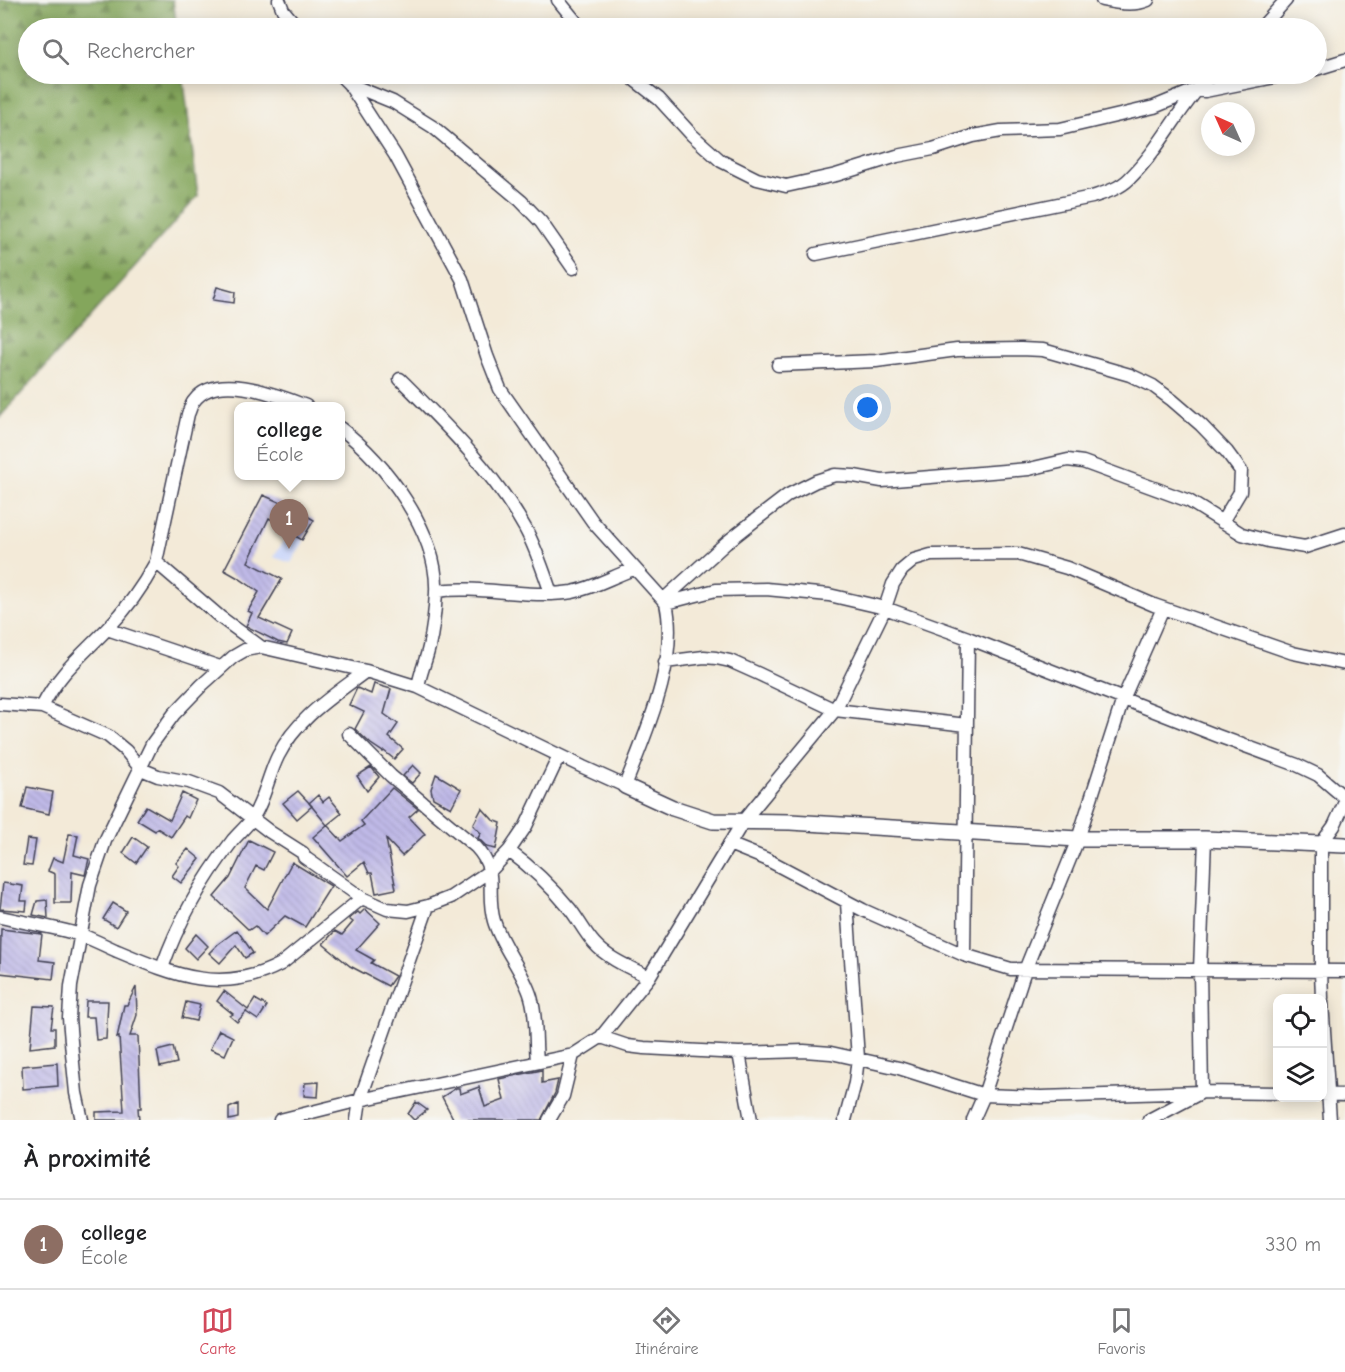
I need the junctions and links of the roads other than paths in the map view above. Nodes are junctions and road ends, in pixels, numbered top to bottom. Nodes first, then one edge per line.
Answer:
1 (279, 0) edge
2 (558, 0) edge
3 (1102, 0) edge
4 (1148, 0) edge
5 (1286, 0) edge
6 (290, 18) edge
7 (573, 18) edge
8 (1270, 18) edge
9 (1345, 60) edge
10 (1327, 66) edge
11 (349, 84) joint
12 (640, 84) edge
13 (1201, 84) edge
14 (1240, 84) edge
15 (1195, 90) junction
16 (816, 254) dead end
17 (573, 268) dead end
18 (778, 365) dead end
19 (400, 379) dead end
20 (295, 402) edge
21 (345, 433) edge
22 (1222, 522) junction
23 (1345, 534) edge
24 (156, 562) junction
25 (634, 569) junction
26 (436, 591) junction
27 (551, 592) junction
28 (664, 601) junction
29 (885, 608) junction
30 (1163, 608) junction
31 (107, 629) junction
32 (968, 638) junction
33 (261, 647) junction
34 (665, 662) junction
35 (1345, 664) edge
36 (220, 667) junction
37 (366, 671) junction
38 (418, 687) junction
39 (1123, 699) junction
40 (0, 704) edge
41 (42, 707) junction
42 (835, 710) junction
43 (967, 725) junction
44 (349, 734) dead end
45 (559, 756) junction
46 (141, 769) junction
47 (625, 786) junction
48 (1345, 800) edge
49 (253, 818) junction
50 (744, 820) junction
51 (966, 832) junction
52 (1078, 839) junction
53 (1205, 839) junction
54 (729, 844) junction
55 (1321, 844) junction
56 (1345, 845) edge
57 (508, 851) junction
58 (491, 870) junction
59 (362, 898) junction
60 (848, 903) junction
61 (428, 906) junction
62 (0, 918) edge
63 (81, 935) junction
64 (964, 955) junction
65 (162, 968) junction
66 (1025, 970) junction
67 (1200, 970) junction
68 (1345, 970) edge
69 (1320, 971) junction
70 (649, 977) junction
71 (1322, 994) edge
72 (601, 1037) junction
73 (738, 1053) junction
74 (573, 1055) junction
75 (858, 1058) junction
76 (537, 1061) junction
77 (1202, 1092) junction
78 (1273, 1093) edge
79 (1327, 1094) edge
80 (984, 1095) junction
81 (1345, 1095) edge
82 (360, 1100) junction
83 (1327, 1100) edge
84 (82, 1120) edge
85 (280, 1120) edge
86 (357, 1120) edge
87 (549, 1120) edge
88 (751, 1120) edge
89 (845, 1120) edge
90 (973, 1120) edge
91 (1149, 1120) edge
92 (1330, 1120) edge

1 - 6 street
2 - 7 street
3 - 4 street
5 - 8 street
9 - 10 street
11 - 17 street
11 - 25 street
12 - 15 street
13 - 15 street
14 - 15 street
15 - 16 street
18 - 22 street
19 - 27 street
20 - 24 street
21 - 26 street
22 - 23 street
22 - 28 street
24 - 31 street
24 - 33 street
25 - 27 street
25 - 28 street
26 - 27 street
26 - 38 street
28 - 29 street
28 - 34 street
29 - 30 street
29 - 32 street
29 - 42 street
30 - 35 street
30 - 39 street
31 - 36 street
31 - 41 street
32 - 39 street
32 - 43 street
33 - 36 street
33 - 37 street
34 - 42 street
34 - 47 street
36 - 46 street
37 - 38 street
37 - 49 street
38 - 45 street
39 - 48 street
39 - 52 street
40 - 41 street
41 - 46 street
42 - 43 street
42 - 50 street
43 - 51 street
44 - 58 street
45 - 47 street
45 - 57 street
46 - 49 street
46 - 63 street
47 - 50 street
48 - 55 street
49 - 59 street
49 - 65 street
50 - 51 street
50 - 54 street
51 - 52 street
51 - 64 street
52 - 53 street
52 - 66 street
53 - 55 street
53 - 67 street
54 - 60 street
54 - 70 street
55 - 56 street
55 - 69 street
57 - 58 street
57 - 70 street
58 - 61 street
58 - 76 street
59 - 61 street
59 - 65 street
60 - 64 street
60 - 75 street
61 - 82 street
62 - 63 street
63 - 65 street
63 - 84 street
64 - 66 street
66 - 67 street
66 - 80 street
67 - 69 street
67 - 77 street
68 - 69 street
69 - 71 street
70 - 72 street
72 - 73 street
72 - 74 street
73 - 75 street
73 - 88 street
74 - 76 street
74 - 87 street
75 - 80 street
75 - 89 street
76 - 82 street
77 - 78 street
77 - 80 street
77 - 91 street
79 - 81 street
80 - 90 street
82 - 85 street
82 - 86 street
83 - 92 street

